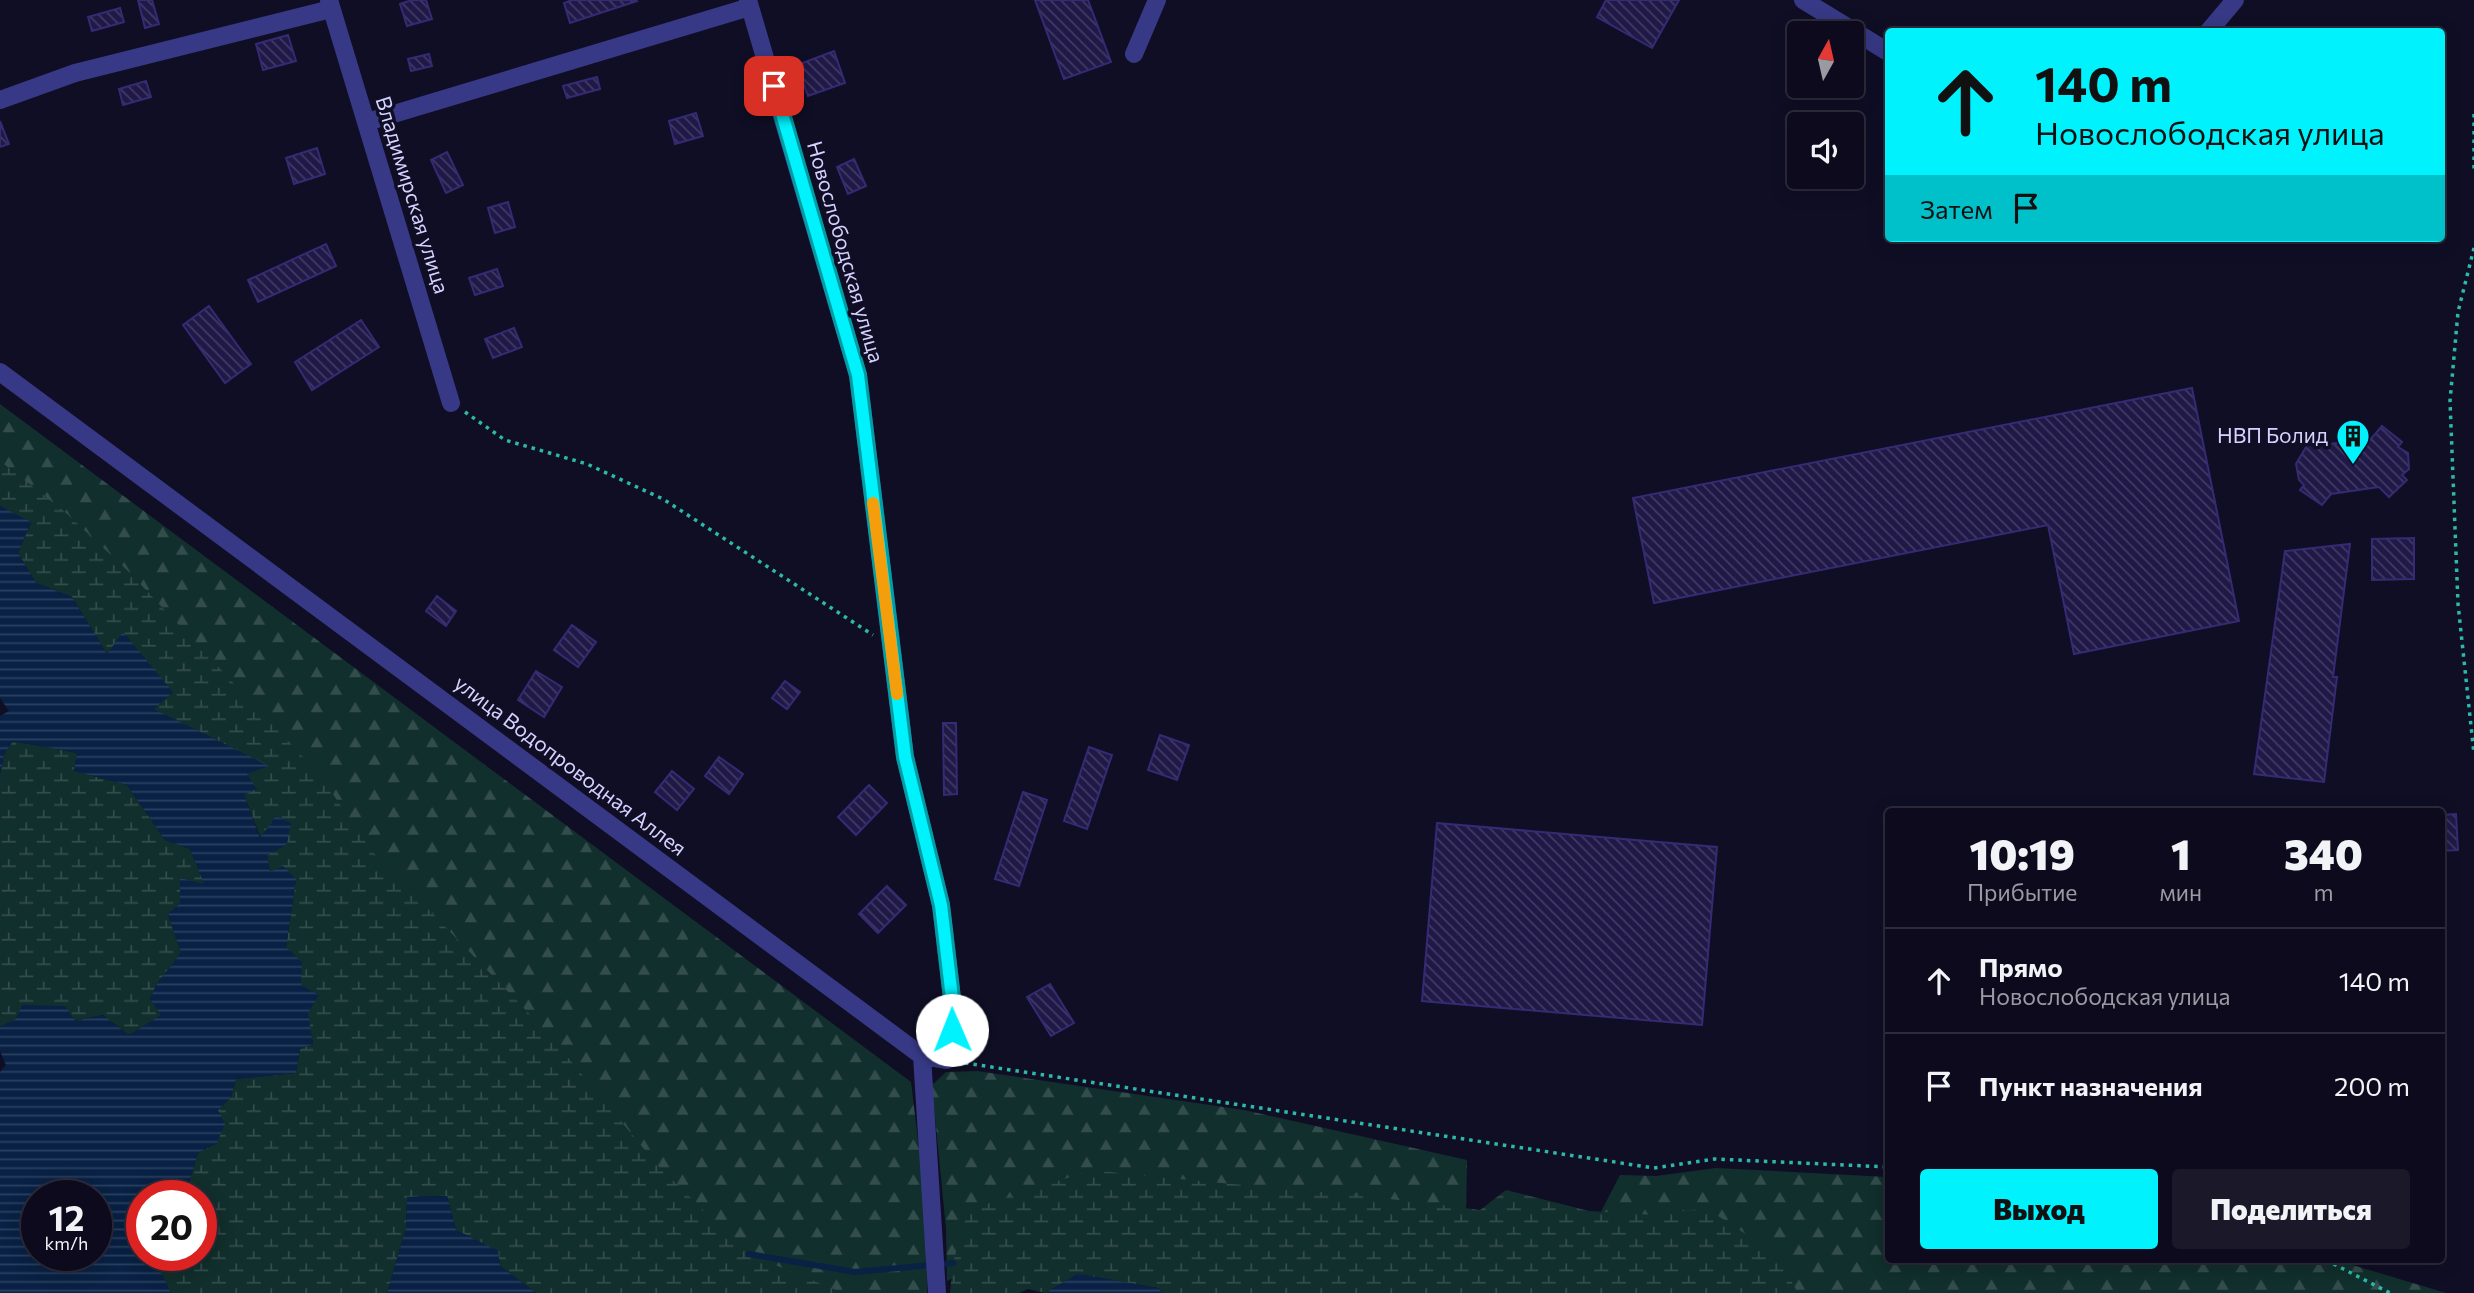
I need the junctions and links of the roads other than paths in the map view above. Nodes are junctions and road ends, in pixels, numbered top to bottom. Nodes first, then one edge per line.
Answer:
1 (1157, 0) edge
2 (1803, 0) edge
3 (2235, 0) edge
4 (330, 4) edge
5 (749, 4) edge
6 (2211, 28) edge
7 (1885, 50) edge
8 (1134, 54) dead end
9 (0, 100) edge
10 (367, 122) junction
11 (0, 372) edge
12 (452, 403) road end
13 (922, 1056) junction
14 (937, 1293) edge

1 - 8 street
2 - 7 street
3 - 6 street
4 - 9 street
4 - 10 street, Владимирская улица
5 - 10 street
5 - 13 street, Новослободская улица
10 - 12 street, Владимирская улица
11 - 13 street, улица Водопроводная Аллея
13 - 14 street

